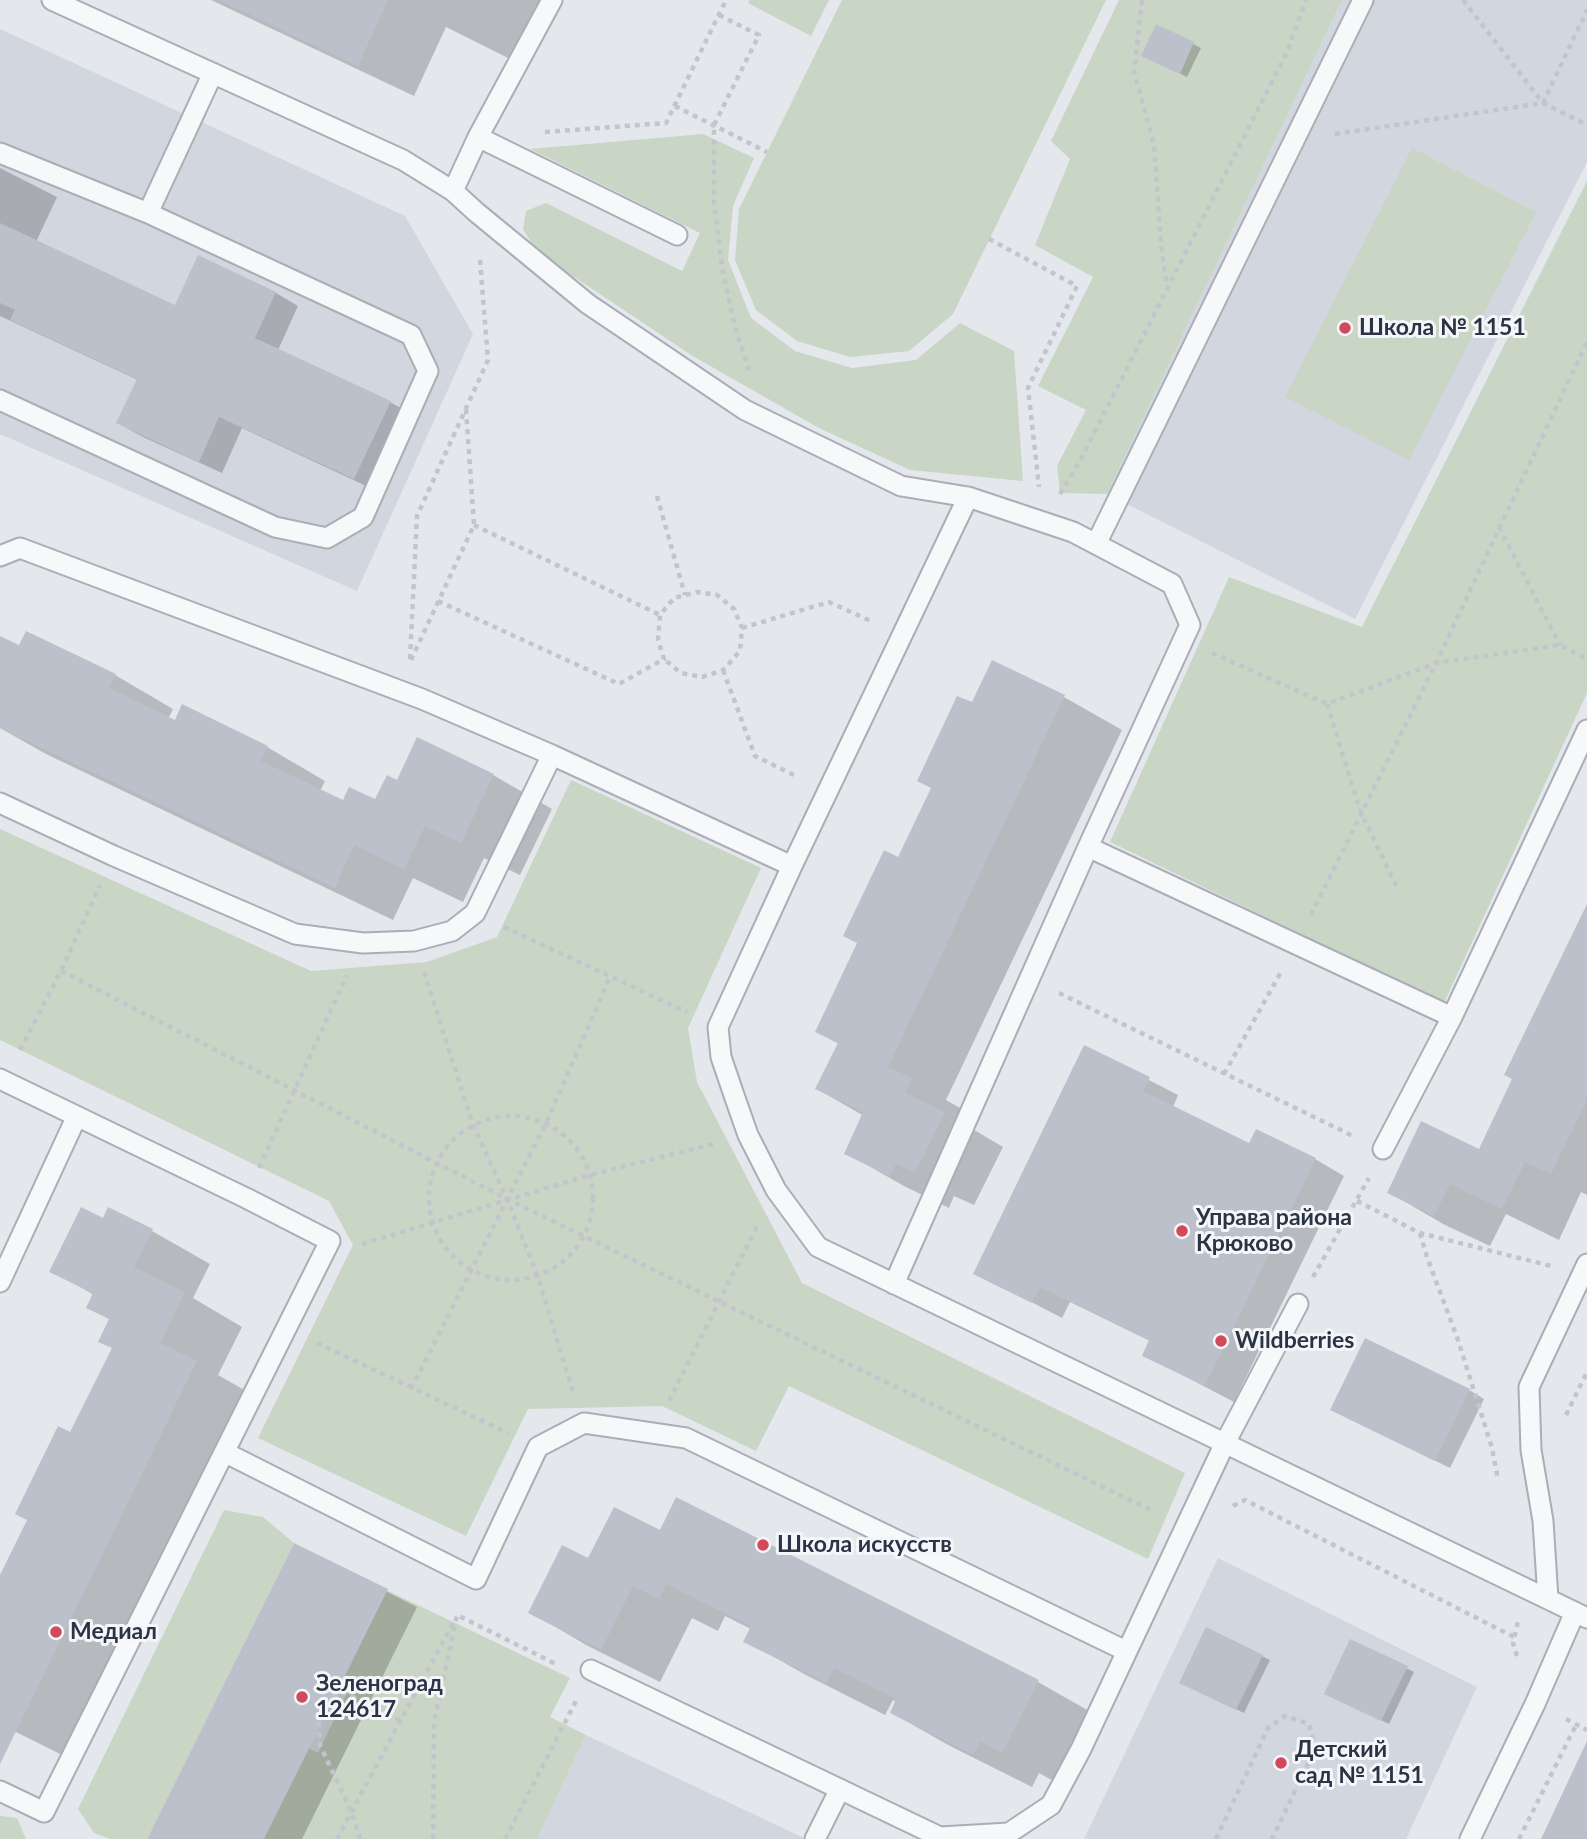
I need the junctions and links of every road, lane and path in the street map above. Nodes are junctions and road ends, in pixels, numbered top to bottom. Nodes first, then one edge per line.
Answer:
1 (52, 0) edge
2 (552, 0) edge
3 (726, 0) edge
4 (1142, 0) edge
5 (1306, 0) edge
6 (1363, 0) edge
7 (1463, 0) edge
8 (1587, 10) edge
9 (719, 15) junction
10 (213, 74) junction
11 (1543, 103) junction
12 (675, 106) junction
13 (714, 125) junction
14 (1587, 125) edge
15 (478, 137) junction
16 (1296, 139) junction
17 (767, 152) dead end
18 (0, 153) edge
19 (453, 191) junction
20 (476, 212) junction
21 (148, 213) junction
22 (677, 235) dead end
23 (989, 239) dead end
24 (1167, 288) junction
25 (1587, 342) edge
26 (0, 400) edge
27 (466, 407) junction
28 (765, 420) junction
29 (657, 496) dead end
30 (968, 497) junction
31 (1044, 522) junction
32 (474, 525) junction
33 (1499, 526) junction
34 (1096, 544) junction
35 (0, 556) edge
36 (685, 595) junction
37 (438, 601) junction
38 (660, 615) junction
39 (742, 628) junction
40 (903, 635) junction
41 (1184, 640) junction
42 (1560, 645) junction
43 (664, 659) junction
44 (1587, 659) edge
45 (1436, 663) junction
46 (723, 670) junction
47 (1327, 704) junction
48 (1587, 730) edge
49 (552, 755) junction
50 (827, 792) junction
51 (0, 803) edge
52 (1361, 813) junction
53 (1088, 847) junction
54 (114, 856) junction
55 (792, 866) junction
56 (1398, 889) dead end
57 (475, 914) junction
58 (414, 942) junction
59 (363, 943) junction
60 (1297, 944) junction
61 (61, 971) junction
62 (610, 977) junction
63 (1030, 978) junction
64 (1452, 1017) junction
65 (718, 1027) junction
66 (1224, 1074) junction
67 (2, 1080) edge
68 (294, 1090) junction
69 (76, 1118) junction
70 (546, 1123) junction
71 (473, 1125) junction
72 (748, 1135) junction
73 (1383, 1149) junction
74 (436, 1163) junction
75 (590, 1175) junction
76 (776, 1190) junction
77 (246, 1198) junction
78 (508, 1199) junction
79 (1357, 1201) junction
80 (432, 1224) junction
81 (1420, 1233) junction
82 (585, 1235) junction
83 (323, 1255) junction
84 (1585, 1269) edge
85 (471, 1271) junction
86 (538, 1277) junction
87 (0, 1282) edge
88 (894, 1284) junction
89 (718, 1300) junction
90 (1298, 1304) joint
91 (287, 1329) junction
92 (411, 1389) junction
93 (584, 1423) junction
94 (654, 1433) junction
95 (1225, 1443) junction
96 (538, 1447) junction
97 (226, 1452) junction
98 (1500, 1489) dead end
99 (1186, 1527) junction
100 (476, 1578) junction
101 (1548, 1599) junction
102 (457, 1615) junction
103 (1581, 1615) edge
104 (1514, 1637) dead end
105 (1126, 1651) junction
106 (589, 1675) junction
107 (401, 1721) junction
108 (1576, 1725) dead end
109 (840, 1789) junction
110 (0, 1791) edge
111 (352, 1812) junction
112 (337, 1839) edge
113 (360, 1839) edge
114 (433, 1839) edge
115 (505, 1839) edge
116 (816, 1839) edge
117 (1216, 1839) edge
118 (1272, 1839) edge
119 (1471, 1839) edge
120 (1519, 1839) edge

1 - 10 lane
2 - 15 lane
3 - 9 path
4 - 24 path
5 - 24 path
6 - 16 lane
7 - 11 path
8 - 11 path
9 - 12 path
9 - 13 path
10 - 19 lane
10 - 21 lane
11 - 14 path
11 - 16 path
12 - 13 path
12 - 15 path
13 - 17 path
13 - 28 path
15 - 19 lane
15 - 22 lane
16 - 34 lane
18 - 21 lane
19 - 20 lane
20 - 27 path
20 - 28 lane
21 - 26 lane
23 - 31 path
24 - 31 path
25 - 33 path
27 - 32 path
27 - 37 path
28 - 30 lane
29 - 36 path
30 - 31 lane
30 - 40 lane
31 - 34 lane
32 - 37 path
32 - 38 path
33 - 42 path
33 - 45 path
34 - 41 lane
35 - 49 lane
36 - 38 path
36 - 39 path
37 - 43 path
38 - 43 path
39 - 40 path
39 - 46 path
40 - 50 lane
41 - 47 path
41 - 53 lane
42 - 44 path
42 - 45 path
43 - 46 path
45 - 47 path
45 - 52 path
46 - 50 path
47 - 52 path
48 - 64 lane
49 - 55 lane
49 - 57 lane
50 - 55 lane
51 - 54 lane
52 - 56 path
52 - 60 path
53 - 60 lane
53 - 63 lane
54 - 59 lane
54 - 61 path
55 - 65 lane
57 - 58 lane
57 - 62 path
58 - 59 lane
58 - 71 path
59 - 68 path
60 - 64 lane
60 - 66 path
61 - 67 path
61 - 68 path
62 - 65 path
62 - 70 path
63 - 66 path
63 - 88 lane
64 - 73 lane
65 - 72 lane
66 - 73 path
67 - 69 lane
68 - 74 path
68 - 77 path
69 - 77 lane
69 - 87 lane
70 - 71 path
70 - 75 path
70 - 78 path
71 - 74 path
71 - 78 path
72 - 75 path
72 - 76 lane
73 - 79 path
74 - 78 path
74 - 80 path
75 - 78 path
75 - 82 path
76 - 88 lane
76 - 89 path
77 - 83 lane
78 - 80 path
78 - 82 path
78 - 85 path
78 - 86 path
79 - 81 path
79 - 90 path
80 - 83 path
80 - 85 path
81 - 84 path
81 - 98 path
82 - 86 path
82 - 89 path
83 - 91 lane
84 - 101 lane
85 - 86 path
85 - 92 path
86 - 93 path
88 - 95 lane
89 - 94 path
89 - 99 path
90 - 95 lane
91 - 92 path
91 - 97 lane
92 - 96 path
93 - 94 lane
93 - 96 lane
94 - 105 lane
95 - 99 lane
95 - 101 lane
96 - 100 lane
97 - 100 lane
97 - 110 lane
99 - 104 path
99 - 105 lane
100 - 102 path
101 - 103 lane
102 - 106 path
102 - 107 path
102 - 114 path
103 - 119 lane
105 - 109 lane
106 - 109 lane
106 - 115 path
107 - 111 path
107 - 111 path
108 - 120 path
109 - 116 lane
111 - 112 path
111 - 113 path
117 - 118 path

